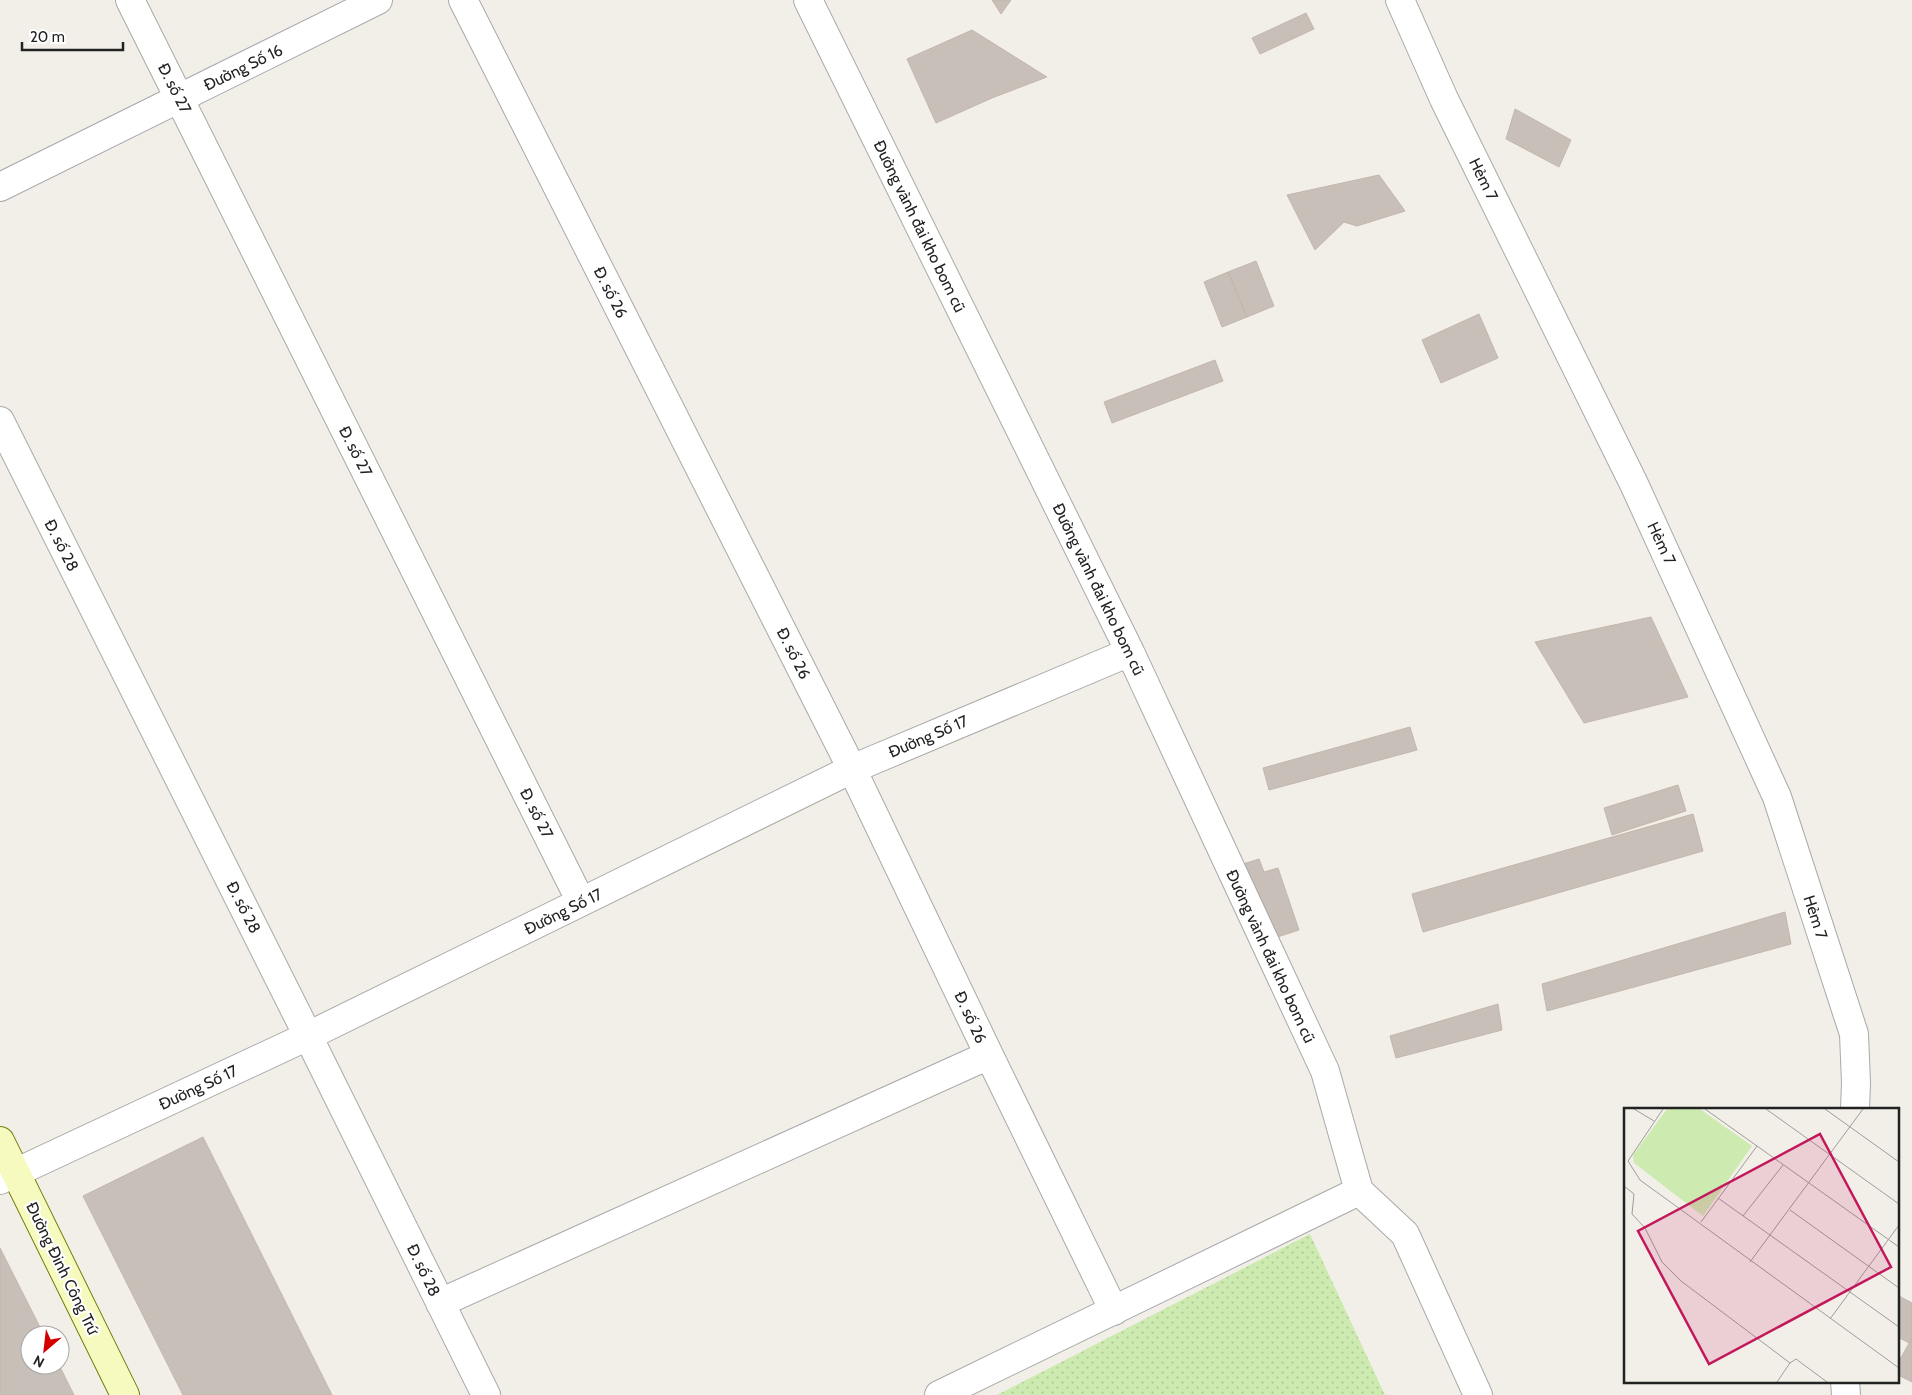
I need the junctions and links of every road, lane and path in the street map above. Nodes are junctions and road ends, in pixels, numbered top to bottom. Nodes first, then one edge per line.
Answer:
1 (130, 0) edge
2 (378, 0) edge
3 (463, 0) edge
4 (808, 0) edge
5 (1400, 0) edge
6 (180, 98) junction
7 (0, 188) edge
8 (0, 421) edge
9 (1130, 652) junction
10 (852, 768) junction
11 (582, 902) junction
12 (308, 1036) junction
13 (989, 1055) junction
14 (1855, 1108) edge
15 (0, 1141) edge
16 (8, 1176) edge
17 (1359, 1191) junction
18 (440, 1303) junction
19 (1114, 1311) junction
20 (1845, 1382) edge
21 (125, 1395) edge
22 (486, 1395) edge
23 (939, 1395) edge
24 (1478, 1395) edge
25 (1846, 1395) edge

1 - 6 street, Đ. số 27
2 - 6 street, Đường Số 16
3 - 10 street, Đ. số 26
4 - 9 street, Đường vành đai kho bom cũ
5 - 14 street, Hẻm 7
6 - 7 street, Đường Số 16
6 - 11 street, Đ. số 27
8 - 12 street, Đ. số 28
9 - 10 street, Đường Số 17
9 - 17 street, Đường vành đai kho bom cũ
10 - 11 street, Đường Số 17
10 - 13 street, Đ. số 26
11 - 12 street, Đường Số 17
12 - 16 street, Đường Số 17
12 - 18 street, Đ. số 28
13 - 18 street
13 - 19 street, Đ. số 26
15 - 16 street, Đường Đinh Công Trứ
16 - 21 street, Đường Đinh Công Trứ
17 - 19 street
17 - 24 street
18 - 22 street, Đ. số 28
19 - 23 street
20 - 25 street

